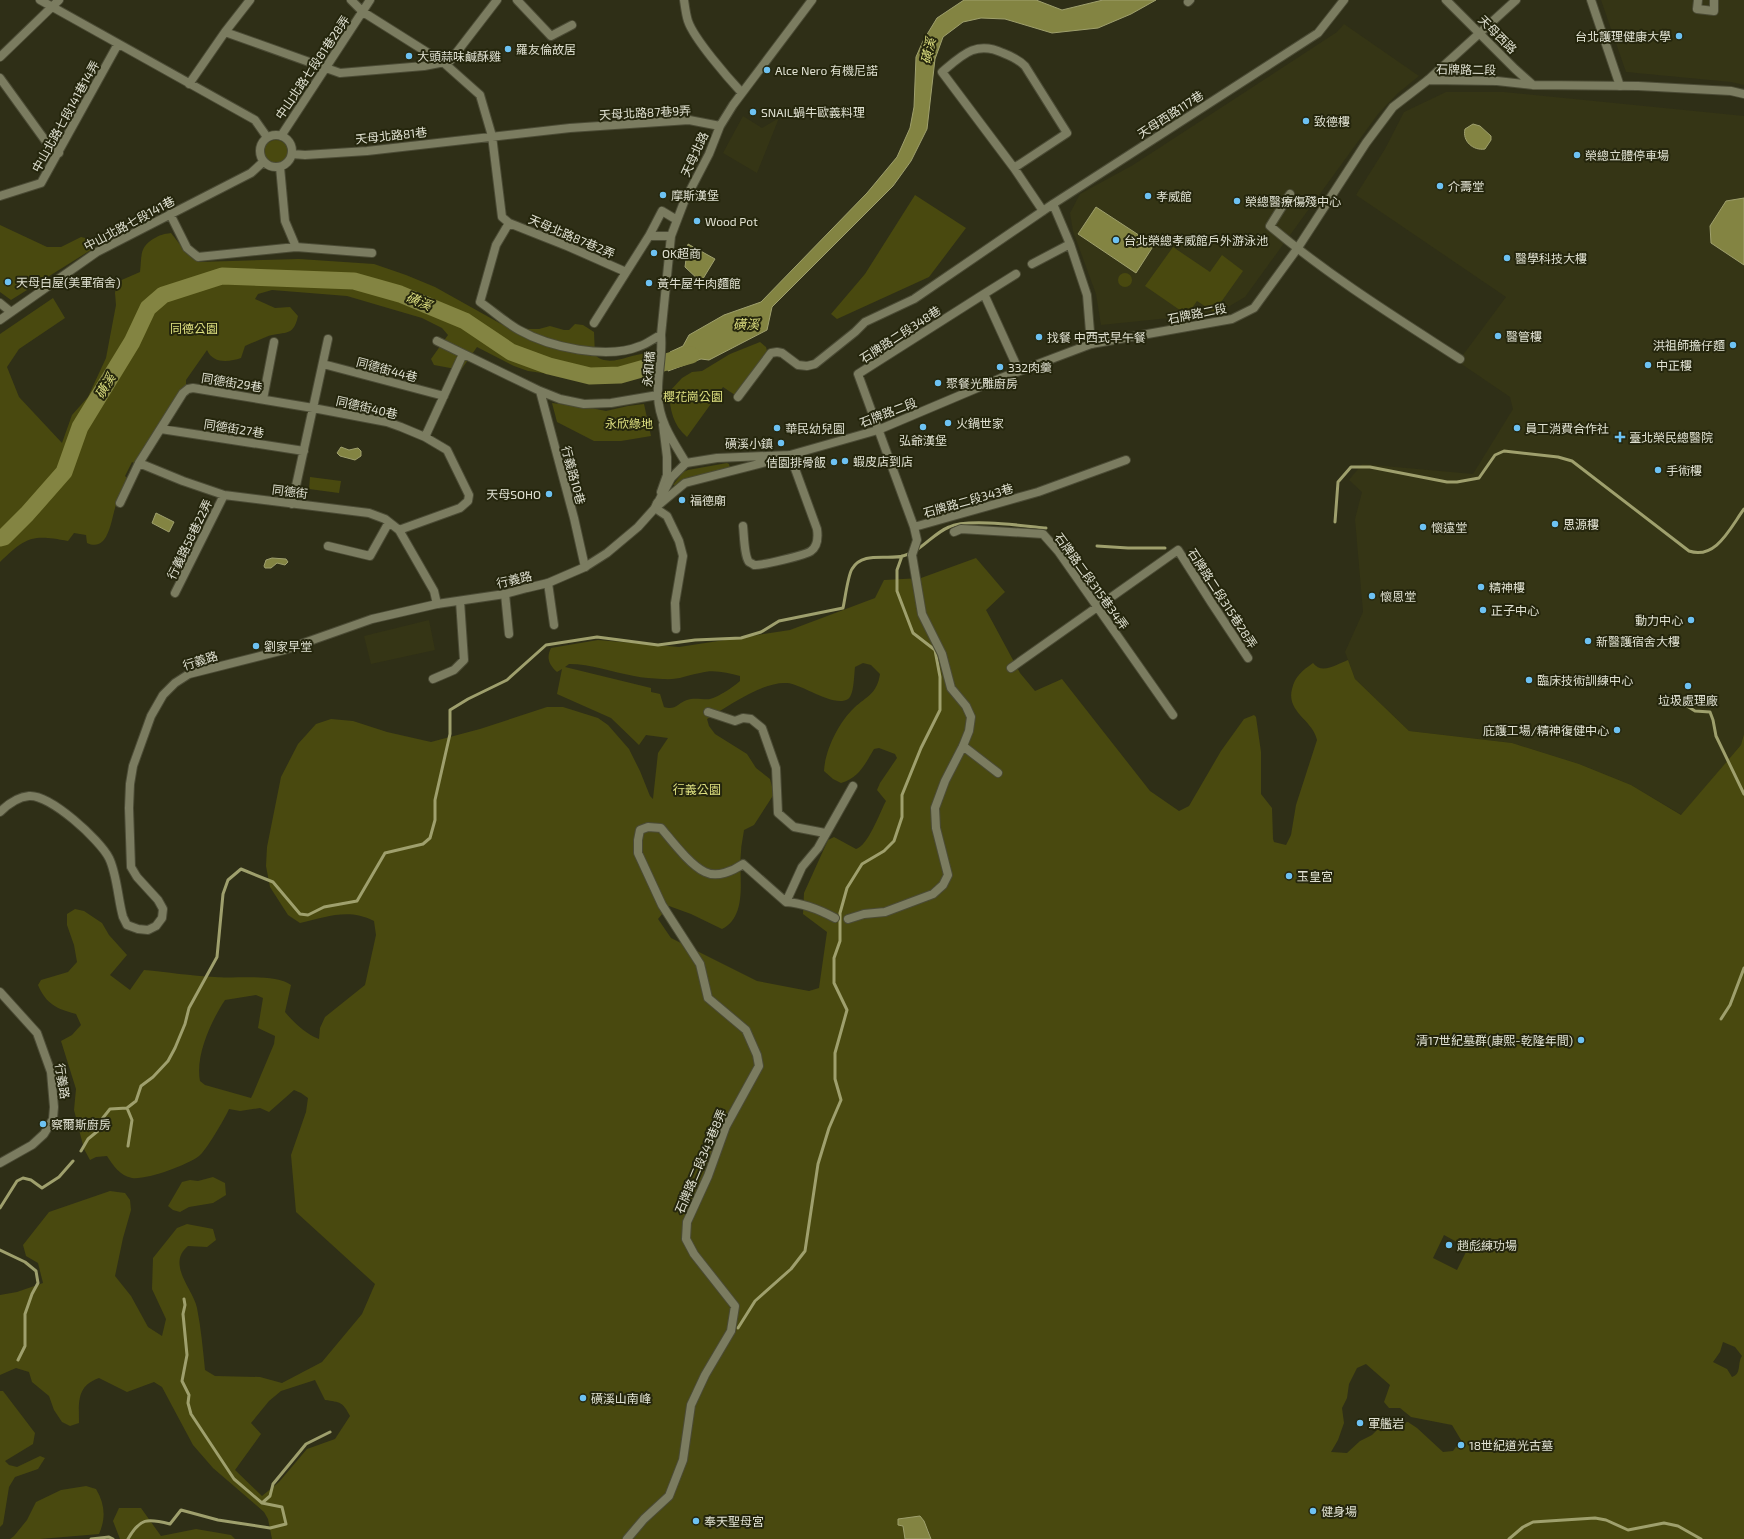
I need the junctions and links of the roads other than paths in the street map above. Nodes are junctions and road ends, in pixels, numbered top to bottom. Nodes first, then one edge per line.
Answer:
1 (40, 0) edge
2 (59, 0) edge
3 (250, 0) edge
4 (351, 0) edge
5 (370, 0) edge
6 (497, 0) edge
7 (517, 0) edge
8 (684, 0) edge
9 (812, 0) edge
10 (1344, 0) edge
11 (1446, 0) edge
12 (1516, 0) edge
13 (1591, 0) edge
14 (1698, 0) edge
15 (1714, 0) edge
16 (52, 7) junction
17 (363, 12) junction
18 (572, 25) dead end
19 (225, 32) junction
20 (1480, 34) junction
21 (118, 44) junction
22 (0, 57) edge
23 (444, 63) junction
24 (327, 68) junction
25 (0, 78) edge
26 (1428, 80) junction
27 (189, 84) junction
28 (1533, 85) junction
29 (1620, 86) junction
30 (742, 93) junction
31 (1744, 94) edge
32 (720, 126) junction
33 (281, 136) junction
34 (492, 136) junction
35 (268, 137) junction
36 (59, 153) junction
37 (292, 154) junction
38 (263, 162) junction
39 (280, 167) junction
40 (1014, 168) junction
41 (1290, 194) dead end
42 (0, 196) edge
43 (1052, 204) junction
44 (1043, 211) junction
45 (170, 214) junction
46 (677, 220) junction
47 (509, 223) junction
48 (649, 236) junction
49 (671, 236) junction
50 (1070, 244) junction
51 (296, 247) junction
52 (1297, 249) junction
53 (372, 253) dead end
54 (1032, 264) dead end
55 (626, 272) junction
56 (1016, 274) dead end
57 (984, 294) junction
58 (0, 303) edge
59 (11, 312) junction
60 (0, 320) edge
61 (594, 323) dead end
62 (661, 335) junction
63 (328, 339) dead end
64 (437, 341) dead end
65 (274, 342) dead end
66 (662, 344) joint
67 (1091, 344) junction
68 (463, 354) junction
69 (1460, 359) dead end
70 (323, 364) junction
71 (1020, 371) junction
72 (540, 391) junction
73 (444, 396) junction
74 (658, 396) junction
75 (738, 397) dead end
76 (263, 399) junction
77 (313, 408) junction
78 (663, 424) junction
79 (161, 429) junction
80 (878, 430) junction
81 (425, 437) junction
82 (304, 451) junction
83 (790, 456) junction
84 (1126, 460) dead end
85 (686, 462) junction
86 (139, 463) junction
87 (224, 495) junction
88 (120, 503) dead end
89 (292, 504) junction
90 (655, 508) junction
91 (389, 522) junction
92 (743, 526) dead end
93 (914, 527) junction
94 (399, 530) junction
95 (954, 532) dead end
96 (328, 546) dead end
97 (585, 567) junction
98 (548, 583) junction
99 (175, 593) dead end
100 (505, 594) junction
101 (460, 601) junction
102 (437, 604) junction
103 (1097, 608) junction
104 (554, 624) dead end
105 (676, 629) dead end
106 (509, 634) dead end
107 (1248, 658) dead end
108 (1011, 668) dead end
109 (433, 679) dead end
110 (708, 712) dead end
111 (1173, 715) dead end
112 (963, 746) junction
113 (998, 772) dead end
114 (853, 786) dead end
115 (0, 812) edge
116 (825, 833) junction
117 (786, 902) junction
118 (834, 918) dead end
119 (848, 919) dead end
120 (0, 992) edge
121 (0, 1163) edge
122 (627, 1539) edge

1 - 16 street
2 - 16 street
3 - 19 street
4 - 17 street
5 - 17 street, 中山北路七段81巷28弄
6 - 23 street
7 - 18 street
8 - 30 street
9 - 30 street, 天母北路
10 - 43 street, 天母西路117巷
11 - 20 street, 天母西路
12 - 20 street
13 - 29 street
14 - 15 street
16 - 21 street
16 - 22 street
17 - 23 street
17 - 24 street, 中山北路七段81巷28弄
19 - 24 street
19 - 27 street
20 - 26 street
20 - 28 street, 天母西路
21 - 27 street
21 - 36 street, 中山北路七段141巷14弄
23 - 24 street
23 - 34 street
24 - 33 street, 中山北路七段81巷28弄
25 - 36 street
26 - 28 street, 石牌路二段
26 - 52 street, 石牌路二段
27 - 35 street
28 - 29 street, 石牌路二段
29 - 31 street, 石牌路二段
30 - 32 street, 天母北路
32 - 34 street, 天母北路87巷9弄
32 - 46 street, 天母北路
33 - 35 street
33 - 37 street
34 - 37 street, 天母北路81巷
34 - 47 street
35 - 38 street
36 - 42 street, 中山北路七段141巷14弄
37 - 39 street
38 - 39 street
38 - 45 street, 中山北路七段141巷
39 - 51 street
40 - 40 street
40 - 44 street
41 - 52 street
43 - 44 street, 天母西路117巷
43 - 50 street
44 - 75 street, 天母西路117巷
45 - 51 street
45 - 59 street, 中山北路七段141巷
46 - 48 street, 天母北路87巷2弄
46 - 49 street, 天母北路
47 - 55 street, 天母北路87巷2弄
47 - 62 street
48 - 49 street
48 - 55 street, 天母北路87巷2弄
49 - 62 street, 天母北路
50 - 54 street
50 - 67 street
51 - 53 street
52 - 67 street, 石牌路二段
52 - 69 street
55 - 61 street, 天母北路87巷2弄
56 - 57 street
57 - 71 street
57 - 80 street, 石牌路二段348巷
58 - 59 street
59 - 60 street, 中山北路七段141巷
62 - 66 street, 天母北路
63 - 70 street
64 - 68 street
65 - 76 street
66 - 74 street, 永和橋
67 - 71 street, 石牌路二段
68 - 72 street
68 - 73 street
70 - 73 street, 同德街44巷
70 - 77 street
71 - 80 street, 石牌路二段
72 - 74 street
72 - 97 street, 行義路10巷
73 - 81 street
74 - 78 street
76 - 77 street, 同德街29巷
76 - 79 street, 同德街29巷
77 - 81 street, 同德街40巷
77 - 82 street
78 - 85 street
78 - 90 street
79 - 82 street, 同德街27巷
79 - 86 street, 同德街29巷
80 - 83 street, 石牌路二段
80 - 93 street, 石牌路二段343巷
81 - 94 street, 同德街40巷
82 - 89 street
83 - 85 street, 石牌路二段
83 - 90 street
83 - 92 street
84 - 93 street, 石牌路二段343巷
85 - 90 street
86 - 87 street, 同德街
86 - 88 street
87 - 89 street, 同德街
87 - 99 street, 行義路58巷22弄
89 - 91 street, 同德街
90 - 97 street, 行義路
90 - 105 street
91 - 94 street, 同德街
91 - 96 street
93 - 112 street
94 - 102 street, 同德街
95 - 103 street, 石牌路二段315巷34弄
97 - 98 street, 行義路
98 - 100 street, 行義路
98 - 104 street
100 - 101 street, 行義路
100 - 106 street
101 - 102 street, 行義路
101 - 109 street
102 - 115 street, 行義路
103 - 107 street, 石牌路二段315巷28弄
103 - 108 street
103 - 111 street, 石牌路二段315巷34弄
110 - 116 street
112 - 113 street
112 - 119 street
114 - 116 street
116 - 117 street
117 - 118 street, 石牌路二段343巷8弄
117 - 122 street, 石牌路二段343巷8弄
120 - 121 street, 行義路

